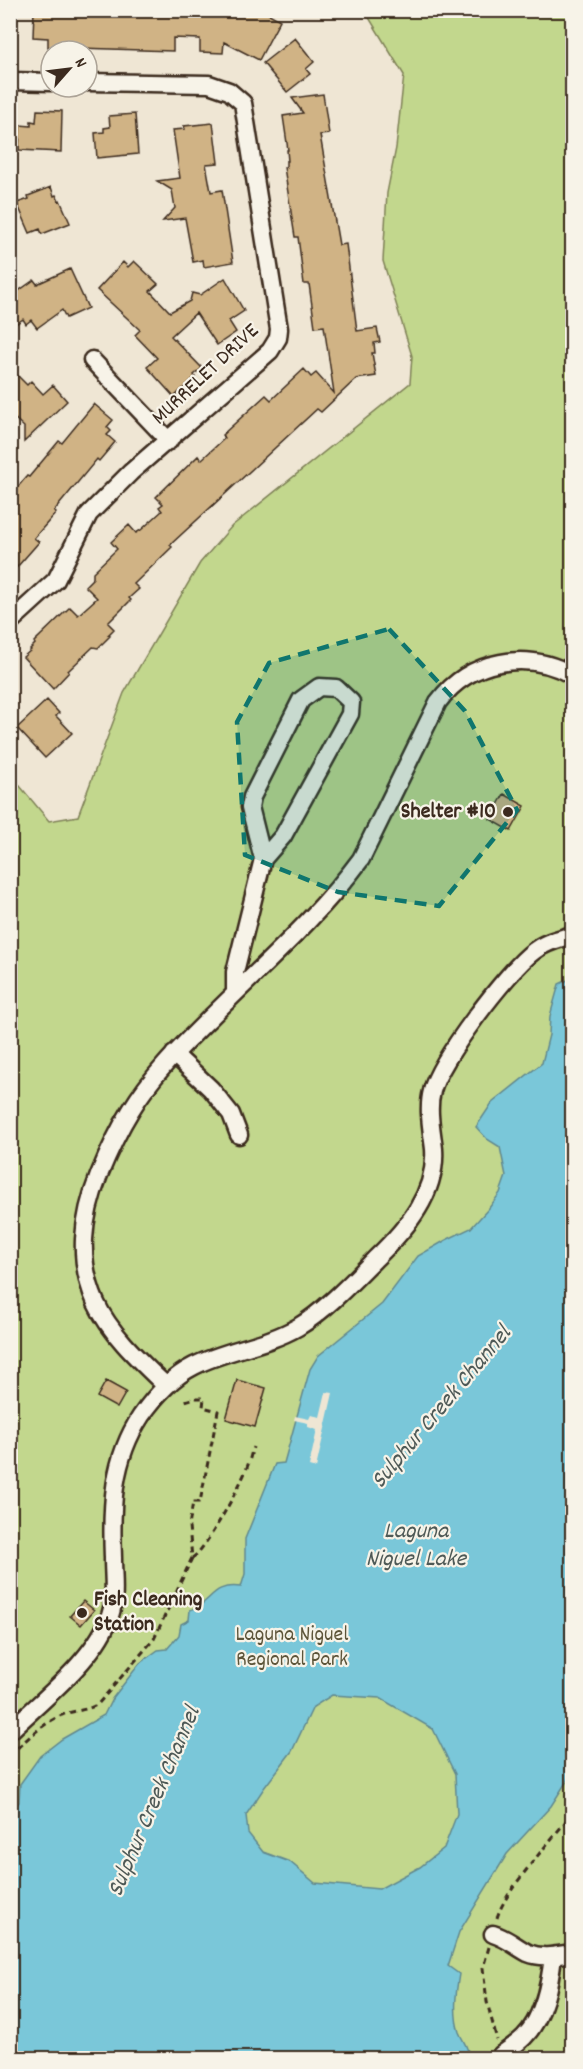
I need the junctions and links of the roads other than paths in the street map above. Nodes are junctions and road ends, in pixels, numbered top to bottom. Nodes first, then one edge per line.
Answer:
1 (10, 81) edge
2 (39, 82) edge
3 (99, 82) edge
4 (92, 360) dead end
5 (169, 441) junction
6 (10, 622) edge
7 (573, 675) edge
8 (263, 859) junction
9 (573, 935) edge
10 (236, 992) junction
11 (174, 1054) junction
12 (239, 1135) dead end
13 (166, 1386) junction
14 (10, 1731) edge
15 (493, 1934) dead end
16 (573, 1953) edge
17 (553, 1956) junction
18 (501, 2055) dead end

1 - 2 street
3 - 5 street, MURRELET DRIVE
4 - 5 street
5 - 6 street, MURRELET DRIVE
7 - 10 street
8 - 8 street
8 - 10 street
9 - 13 street
10 - 11 street
11 - 12 street
11 - 13 street
13 - 14 street
15 - 17 street
16 - 17 street
17 - 18 street

